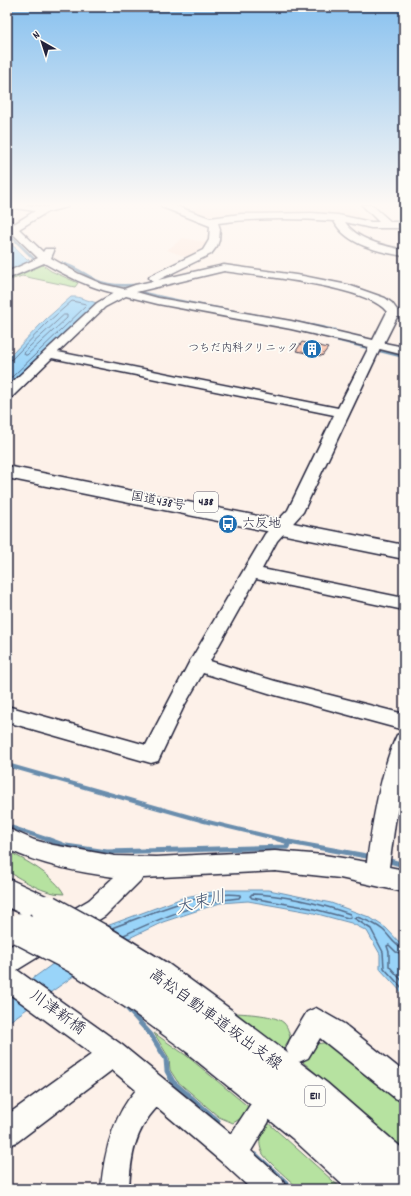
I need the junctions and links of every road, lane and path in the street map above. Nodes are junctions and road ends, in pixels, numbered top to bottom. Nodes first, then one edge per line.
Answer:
1 (41, 261) edge
2 (49, 261) edge
3 (191, 261) edge
4 (7, 276) edge
5 (143, 284) junction
6 (124, 292) junction
7 (398, 314) edge
8 (375, 348) junction
9 (404, 352) edge
10 (51, 355) junction
11 (7, 394) edge
12 (342, 413) junction
13 (7, 463) edge
14 (7, 472) edge
15 (284, 523) junction
16 (404, 542) edge
17 (404, 552) edge
18 (251, 572) junction
19 (404, 604) edge
20 (197, 664) junction
21 (7, 714) edge
22 (404, 722) edge
23 (404, 741) edge
24 (7, 838) edge
25 (378, 863) junction
26 (138, 868) junction
27 (404, 881) edge
28 (7, 892) edge
29 (15, 925) edge
30 (7, 963) edge
31 (7, 977) edge
32 (210, 1032) junction
33 (298, 1049) dead end
34 (110, 1052) junction
35 (155, 1088) junction
36 (404, 1089) edge
37 (259, 1114) dead end
38 (7, 1132) edge
39 (234, 1154) junction
40 (404, 1174) edge
41 (116, 1189) edge
42 (272, 1189) edge
43 (374, 1189) edge

1 - 4 street
2 - 6 street
3 - 5 street
5 - 6 street
5 - 7 street
6 - 8 street
6 - 10 street
7 - 8 street
8 - 9 street
8 - 12 street
10 - 11 street
10 - 12 street
12 - 15 street
13 - 15 highway, 国道438号 / 438
14 - 15 highway, 国道438号 / 438
15 - 16 highway, 国道438号 / 438
15 - 17 highway, 国道438号 / 438
15 - 18 street
18 - 19 street
18 - 20 street
20 - 21 street
20 - 22 street
23 - 25 street
24 - 26 street
25 - 26 street
25 - 27 street
26 - 30 street
28 - 32 highway, 高松自動車道坂出支線 / E11, bridge
29 - 32 highway, 高松自動車道坂出支線 / E11, bridge
31 - 34 street, 川津新橋
32 - 40 highway, 高松自動車道坂出支線 / E11
32 - 43 highway, 高松自動車道坂出支線 / E11
33 - 36 street
34 - 35 street, 川津新橋
34 - 38 street
35 - 39 street, 川津新橋
35 - 41 street
37 - 39 street
39 - 42 street, 川津新橋

